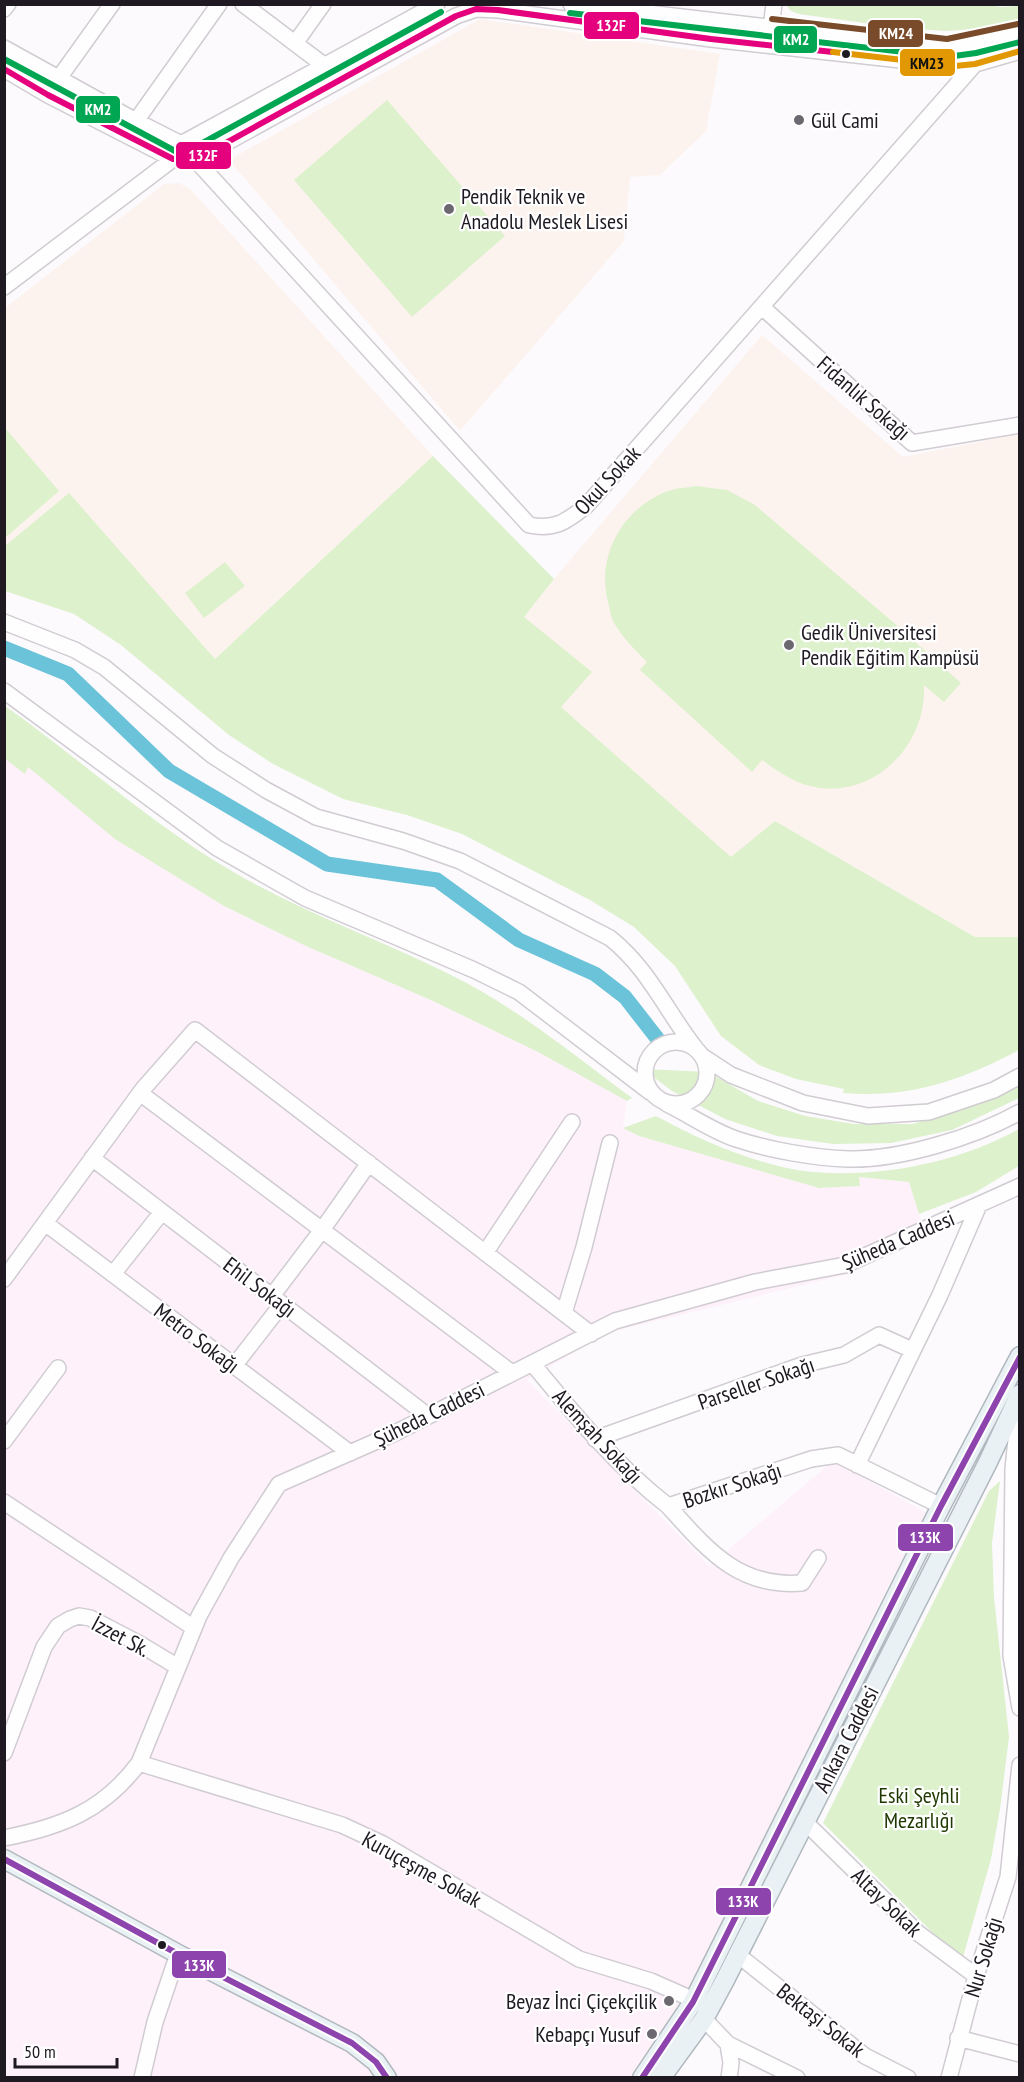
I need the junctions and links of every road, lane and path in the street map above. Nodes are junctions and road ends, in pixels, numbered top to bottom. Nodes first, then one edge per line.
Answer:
1 (8, 4) edge
2 (112, 4) edge
3 (219, 4) edge
4 (243, 4) edge
5 (323, 4) edge
6 (437, 4) edge
7 (571, 4) edge
8 (774, 4) edge
9 (616, 7) edge
10 (4, 9) edge
11 (771, 28) junction
12 (1020, 33) edge
13 (296, 42) junction
14 (978, 43) junction
15 (769, 45) junction
16 (4, 48) edge
17 (1020, 51) edge
18 (975, 64) junction
19 (325, 66) junction
20 (4, 69) edge
21 (59, 78) junction
22 (334, 82) junction
23 (48, 94) junction
24 (136, 121) junction
25 (126, 135) junction
26 (181, 144) junction
27 (173, 159) junction
28 (195, 160) junction
29 (4, 287) edge
30 (762, 307) junction
31 (1020, 425) edge
32 (4, 622) edge
33 (4, 691) edge
34 (699, 1053) junction
35 (1020, 1076) edge
36 (650, 1092) junction
37 (140, 1093) junction
38 (667, 1104) junction
39 (1020, 1112) edge
40 (572, 1122) dead end
41 (610, 1143) dead end
42 (92, 1158) junction
43 (369, 1163) junction
44 (1020, 1186) edge
45 (979, 1205) junction
46 (162, 1212) junction
47 (45, 1223) junction
48 (322, 1230) junction
49 (485, 1253) junction
50 (113, 1274) junction
51 (4, 1279) edge
52 (277, 1300) junction
53 (564, 1313) junction
54 (591, 1334) junction
55 (912, 1350) junction
56 (1020, 1356) edge
57 (532, 1363) junction
58 (234, 1366) junction
59 (58, 1368) dead end
60 (512, 1373) junction
61 (1014, 1377) edge
62 (1020, 1393) edge
63 (1020, 1401) edge
64 (428, 1416) junction
65 (596, 1439) junction
66 (4, 1441) edge
67 (350, 1453) junction
68 (988, 1462) junction
69 (856, 1465) junction
70 (1013, 1469) junction
71 (4, 1502) edge
72 (668, 1506) junction
73 (941, 1506) junction
74 (1016, 1531) edge
75 (818, 1558) dead end
76 (194, 1628) junction
77 (1015, 1658) edge
78 (178, 1667) junction
79 (1020, 1708) edge
80 (4, 1753) edge
81 (139, 1763) junction
82 (1020, 1765) edge
83 (804, 1821) junction
84 (4, 1838) edge
85 (4, 1859) edge
86 (1014, 1875) edge
87 (178, 1954) junction
88 (738, 1955) junction
89 (976, 1976) junction
90 (693, 2002) junction
91 (704, 2019) junction
92 (958, 2038) junction
93 (728, 2044) junction
94 (1020, 2054) edge
95 (142, 2078) edge
96 (387, 2078) edge
97 (642, 2078) edge
98 (661, 2078) edge
99 (729, 2078) edge
100 (797, 2078) edge
101 (908, 2078) edge
102 (949, 2078) edge

1 - 10 street
2 - 21 street
3 - 24 street
4 - 13 street
5 - 13 street
6 - 19 street
7 - 9 street
8 - 11 street
9 - 11 street
11 - 14 street
11 - 15 street
12 - 14 street
13 - 19 street
14 - 18 street
15 - 18 street
15 - 22 street
16 - 21 street
17 - 18 street
18 - 30 street, Okul Sokak
19 - 22 street
19 - 26 street
20 - 23 street
21 - 23 street
21 - 24 street
22 - 28 street
23 - 25 street
24 - 25 street
24 - 26 street
25 - 27 street
26 - 27 street
26 - 28 street, Okul Sokak
27 - 28 street
27 - 29 street
28 - 30 street, Okul Sokak
30 - 31 street, Fidanlık Sokağı
32 - 34 street
33 - 36 street
34 - 35 street
34 - 36 street
34 - 38 street
36 - 38 street
37 - 42 street
37 - 43 street
37 - 48 street
38 - 39 street
40 - 49 street
41 - 53 street
42 - 46 street, Ehil Sokağı
42 - 47 street
43 - 48 street
43 - 49 street
44 - 45 street, Şüheda Caddesi
45 - 54 street, Şüheda Caddesi
45 - 55 street
46 - 50 street
46 - 52 street, Ehil Sokağı
47 - 50 street, Metro Sokağı
47 - 51 street
48 - 52 street
48 - 60 street
49 - 53 street
50 - 58 street, Metro Sokağı
52 - 58 street
52 - 64 street, Ehil Sokağı
53 - 54 street
54 - 57 street, Şüheda Caddesi
55 - 65 street, Parseller Sokağı
55 - 69 street
56 - 61 main road, Ankara Caddesi
57 - 60 street, Şüheda Caddesi
57 - 65 street, Alemşah Sokağı
58 - 67 street, Metro Sokağı
59 - 66 street
60 - 64 street, Şüheda Caddesi
61 - 62 main road
61 - 73 main road, Ankara Caddesi
62 - 68 main road, Ankara Caddesi
63 - 70 street
64 - 67 street, Şüheda Caddesi
65 - 72 street, Alemşah Sokağı
67 - 76 street, Şüheda Caddesi
68 - 70 street
68 - 83 main road, Ankara Caddesi
69 - 72 street, Bozkır Sokağı
69 - 73 street, Bozkır Sokağı
70 - 74 street
71 - 76 street
72 - 75 street, Bozkır Sokağı
73 - 90 main road, Ankara Caddesi
74 - 77 street
76 - 78 street, Şüheda Caddesi
77 - 79 street
78 - 80 street, İzzet Sk.
78 - 81 street, Şüheda Caddesi
81 - 84 street, Şüheda Caddesi
81 - 90 street, Kuruçeşme Sokak
82 - 86 street, Nur Sokağı
83 - 88 main road, Ankara Caddesi
83 - 89 street, Altay Sokak
85 - 87 main road
86 - 89 street, Nur Sokağı
87 - 95 street
87 - 96 main road
88 - 91 main road, Ankara Caddesi
88 - 101 street, Bektaşi Sokak
89 - 92 street, Nur Sokağı
90 - 91 main road
90 - 97 main road, Ankara Caddesi
91 - 93 street
91 - 98 main road, Ankara Caddesi
92 - 94 street
92 - 102 street, Nur Sokağı
93 - 99 street
93 - 100 street

